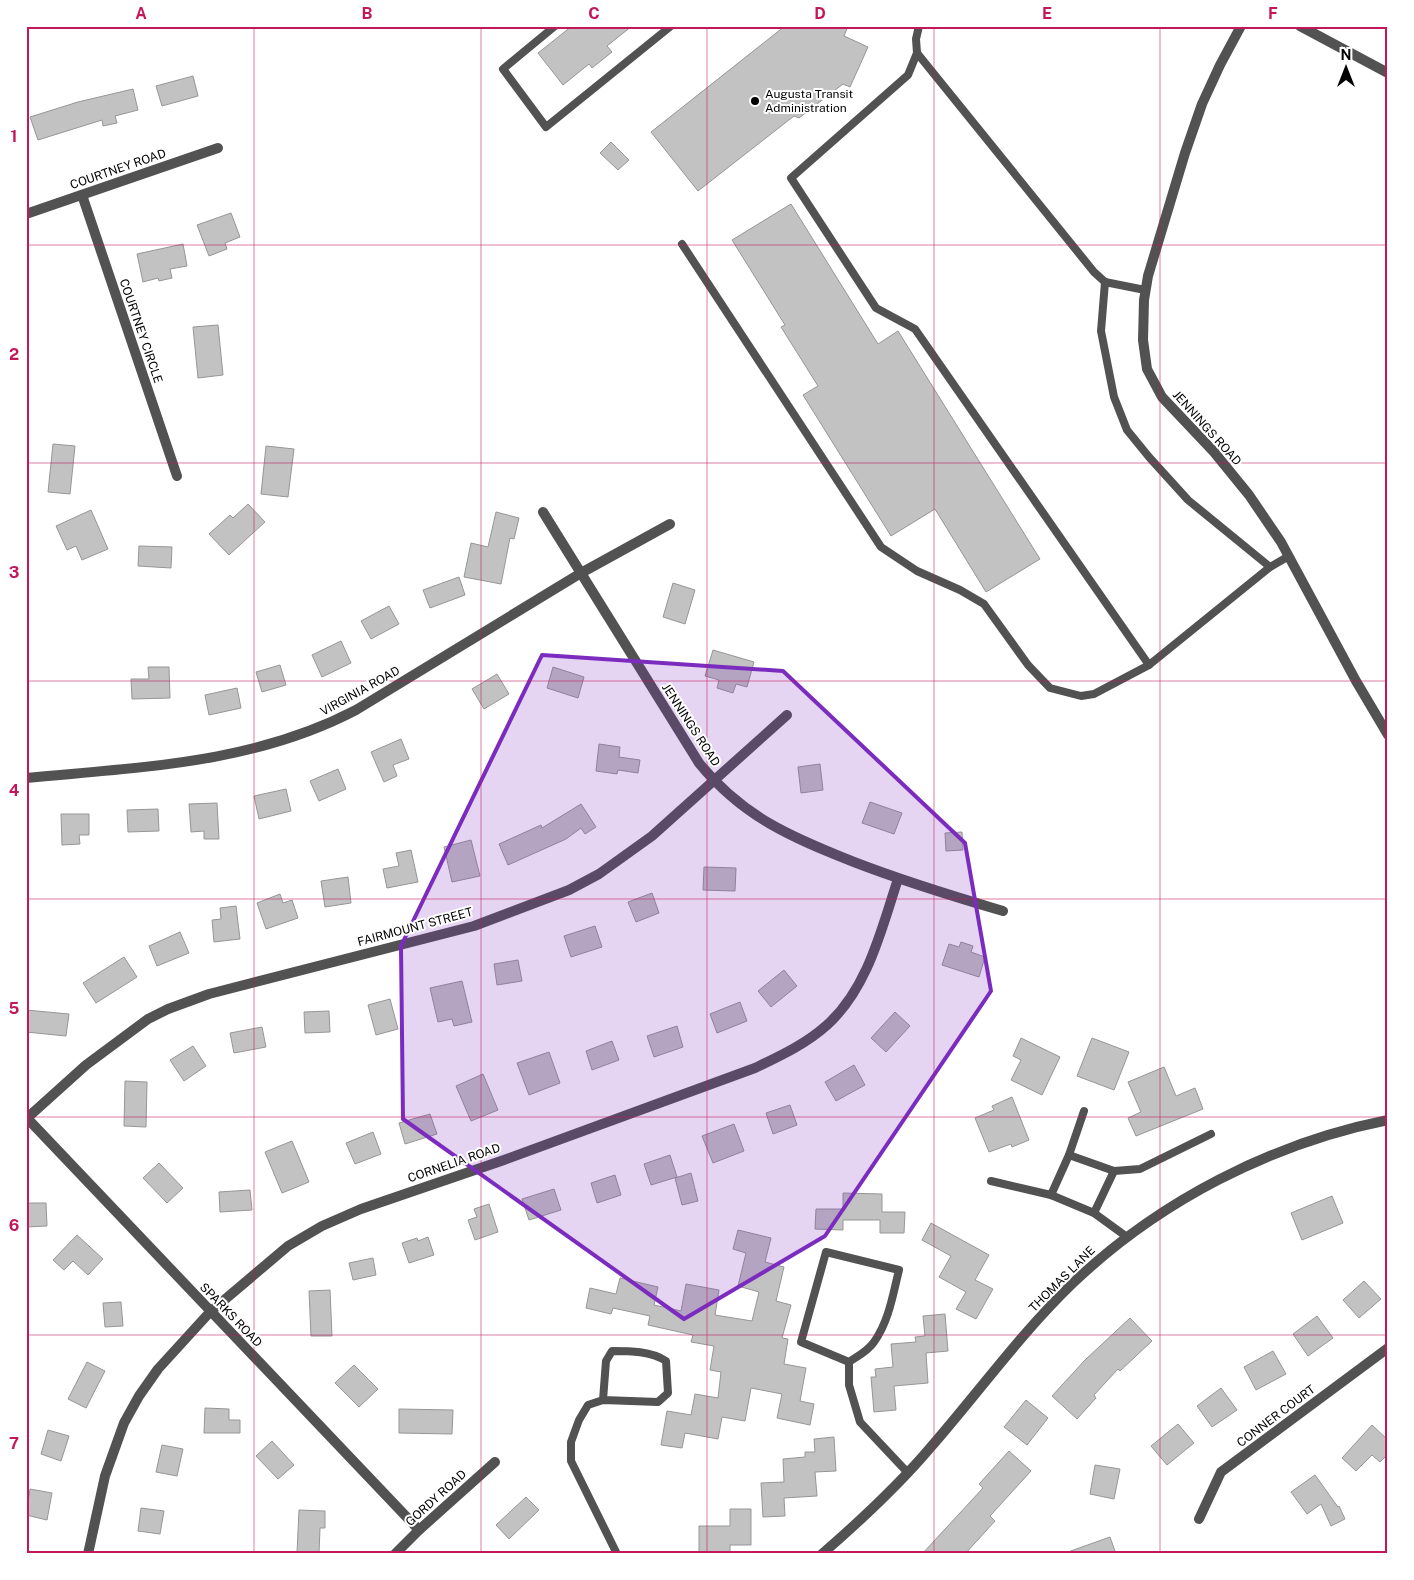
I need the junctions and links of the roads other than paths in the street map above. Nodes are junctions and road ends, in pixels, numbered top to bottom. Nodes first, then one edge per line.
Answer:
1 (555, 26) edge
2 (671, 26) edge
3 (919, 26) edge
4 (1242, 26) edge
5 (1300, 26) edge
6 (917, 53) junction
7 (1388, 73) edge
8 (218, 148) dead end
9 (82, 195) junction
10 (26, 214) edge
11 (682, 244) dead end
12 (1105, 282) junction
13 (1145, 290) junction
14 (177, 476) dead end
15 (543, 512) dead end
16 (670, 524) dead end
17 (1289, 556) junction
18 (1270, 567) junction
19 (581, 574) junction
20 (1149, 666) junction
21 (787, 714) dead end
22 (1388, 735) edge
23 (26, 778) edge
24 (714, 781) junction
25 (898, 879) junction
26 (1003, 911) dead end
27 (1084, 1110) dead end
28 (27, 1118) edge
29 (1388, 1120) edge
30 (1211, 1134) dead end
31 (1069, 1155) junction
32 (1114, 1171) junction
33 (991, 1181) dead end
34 (1052, 1195) junction
35 (1094, 1213) junction
36 (1127, 1236) junction
37 (210, 1312) junction
38 (1388, 1348) edge
39 (849, 1362) junction
40 (603, 1400) junction
41 (495, 1462) dead end
42 (908, 1473) junction
43 (1199, 1519) dead end
44 (419, 1530) junction
45 (88, 1554) edge
46 (394, 1554) edge
47 (617, 1554) edge
48 (822, 1554) edge

1 - 2 lane
3 - 6 lane
4 - 13 street, JENNINGS ROAD
5 - 7 street
6 - 12 lane
6 - 20 lane
8 - 9 street, COURTNEY ROAD
9 - 10 street, COURTNEY ROAD
9 - 14 street, COURTNEY CIRCLE
11 - 20 lane
12 - 13 lane
12 - 18 lane
13 - 17 street, JENNINGS ROAD
15 - 19 street, JENNINGS ROAD
16 - 19 street, VIRGINIA ROAD
17 - 18 lane
17 - 22 street, JENNINGS ROAD
18 - 20 lane
19 - 23 street, VIRGINIA ROAD
19 - 24 street, JENNINGS ROAD
21 - 24 street, FAIRMOUNT STREET
24 - 25 street, JENNINGS ROAD
24 - 28 street, FAIRMOUNT STREET
25 - 26 street, JENNINGS ROAD
25 - 37 street, CORNELIA ROAD
27 - 31 lane
28 - 37 street, SPARKS ROAD
29 - 36 street, THOMAS LANE
30 - 32 lane
31 - 32 lane
31 - 34 lane
32 - 35 lane
33 - 34 lane
34 - 35 lane
35 - 36 lane
36 - 42 street, THOMAS LANE
37 - 44 street, SPARKS ROAD
37 - 45 street, CORNELIA ROAD
38 - 43 street, CONNER COURT
39 - 39 lane
39 - 42 lane
40 - 40 lane
40 - 47 lane
41 - 44 street, GORDY ROAD
42 - 48 street, THOMAS LANE
44 - 46 street, GORDY ROAD

